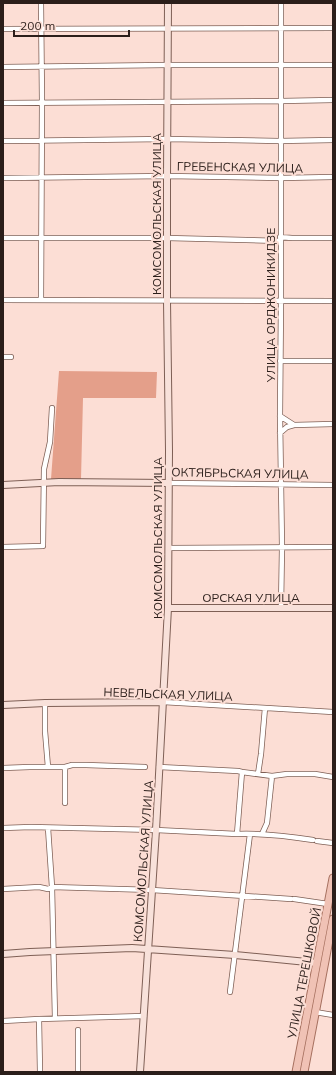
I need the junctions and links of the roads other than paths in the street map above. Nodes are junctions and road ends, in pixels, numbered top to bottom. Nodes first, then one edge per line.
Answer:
1 (41, 3) edge
2 (168, 3) edge
3 (281, 3) edge
4 (167, 28) junction
5 (281, 28) junction
6 (333, 28) edge
7 (3, 29) edge
8 (41, 29) junction
9 (167, 64) junction
10 (333, 65) edge
11 (3, 66) edge
12 (41, 66) junction
13 (281, 66) junction
14 (333, 100) edge
15 (281, 101) junction
16 (42, 102) junction
17 (167, 102) junction
18 (3, 103) edge
19 (167, 139) junction
20 (281, 140) junction
21 (333, 140) edge
22 (3, 141) edge
23 (42, 141) junction
24 (167, 176) junction
25 (42, 177) junction
26 (333, 177) edge
27 (3, 178) edge
28 (281, 178) junction
29 (3, 238) edge
30 (41, 238) junction
31 (167, 238) junction
32 (333, 238) edge
33 (280, 239) junction
34 (3, 300) edge
35 (41, 300) junction
36 (167, 301) junction
37 (333, 301) edge
38 (281, 302) junction
39 (3, 357) edge
40 (11, 357) dead end
41 (280, 361) junction
42 (333, 361) edge
43 (52, 408) dead end
44 (280, 416) junction
45 (333, 424) edge
46 (294, 425) junction
47 (280, 433) junction
48 (45, 483) junction
49 (169, 483) junction
50 (3, 485) edge
51 (280, 485) junction
52 (333, 485) edge
53 (3, 547) edge
54 (282, 547) junction
55 (333, 547) edge
56 (168, 548) junction
57 (168, 608) junction
58 (281, 608) junction
59 (333, 608) edge
60 (163, 702) junction
61 (45, 703) junction
62 (3, 705) edge
63 (265, 708) junction
64 (333, 712) edge
65 (48, 767) junction
66 (65, 767) junction
67 (145, 767) dead end
68 (159, 767) junction
69 (3, 768) edge
70 (242, 772) junction
71 (258, 774) junction
72 (272, 776) junction
73 (333, 777) edge
74 (65, 803) dead end
75 (3, 828) edge
76 (48, 828) junction
77 (156, 830) junction
78 (237, 834) junction
79 (250, 834) junction
80 (262, 834) junction
81 (333, 842) edge
82 (333, 878) edge
83 (52, 887) junction
84 (3, 889) edge
85 (152, 890) junction
86 (242, 896) junction
87 (328, 904) junction
88 (333, 919) edge
89 (148, 949) junction
90 (53, 951) junction
91 (3, 954) edge
92 (235, 955) junction
93 (317, 963) junction
94 (230, 992) dead end
95 (315, 1012) junction
96 (333, 1015) edge
97 (144, 1016) junction
98 (39, 1018) junction
99 (55, 1018) junction
100 (3, 1021) edge
101 (78, 1030) dead end
102 (40, 1072) edge
103 (78, 1072) edge
104 (140, 1072) edge
105 (296, 1072) edge
106 (304, 1072) edge

1 - 8 street
2 - 4 main road, КОМСОМОЛЬСКАЯ УЛИЦА
3 - 5 street, УЛИЦА ОРДЖОНИКИДЗЕ
4 - 5 street
4 - 8 street
4 - 9 main road, КОМСОМОЛЬСКАЯ УЛИЦА
5 - 6 street
5 - 13 street, УЛИЦА ОРДЖОНИКИДЗЕ
7 - 8 street
8 - 12 street
9 - 12 street
9 - 13 street
9 - 17 main road, КОМСОМОЛЬСКАЯ УЛИЦА
10 - 13 street
11 - 12 street
12 - 16 street
13 - 15 street, УЛИЦА ОРДЖОНИКИДЗЕ
14 - 15 street
15 - 17 street
15 - 20 street, УЛИЦА ОРДЖОНИКИДЗЕ
16 - 17 street
16 - 18 street
16 - 23 street
17 - 19 main road, КОМСОМОЛЬСКАЯ УЛИЦА
19 - 20 street
19 - 23 street
19 - 24 main road, КОМСОМОЛЬСКАЯ УЛИЦА
20 - 21 street
20 - 28 street, УЛИЦА ОРДЖОНИКИДЗЕ
22 - 23 street
23 - 25 street
24 - 25 street, ГРЕБЕНСКАЯ УЛИЦА
24 - 28 street, ГРЕБЕНСКАЯ УЛИЦА
24 - 31 main road, КОМСОМОЛЬСКАЯ УЛИЦА
25 - 27 street, ГРЕБЕНСКАЯ УЛИЦА
25 - 30 street
26 - 28 street, ГРЕБЕНСКАЯ УЛИЦА
28 - 33 street, УЛИЦА ОРДЖОНИКИДЗЕ
29 - 30 street
30 - 31 street
30 - 35 street
31 - 33 street
31 - 36 main road, КОМСОМОЛЬСКАЯ УЛИЦА
32 - 33 street
33 - 38 street, УЛИЦА ОРДЖОНИКИДЗЕ
34 - 35 street
35 - 36 street
36 - 38 street
36 - 49 main road, КОМСОМОЛЬСКАЯ УЛИЦА
37 - 38 street
38 - 41 street, УЛИЦА ОРДЖОНИКИДЗЕ
39 - 40 street
41 - 42 street
41 - 44 street, УЛИЦА ОРДЖОНИКИДЗЕ
43 - 48 street
44 - 46 street
44 - 47 street, УЛИЦА ОРДЖОНИКИДЗЕ
45 - 46 street
46 - 47 street
47 - 51 street, УЛИЦА ОРДЖОНИКИДЗЕ
48 - 49 main road, ОКТЯБРЬСКАЯ УЛИЦА
48 - 50 main road, ОКТЯБРЬСКАЯ УЛИЦА
48 - 53 street
49 - 51 street, ОКТЯБРЬСКАЯ УЛИЦА
49 - 56 main road, КОМСОМОЛЬСКАЯ УЛИЦА
51 - 52 street, ОКТЯБРЬСКАЯ УЛИЦА
51 - 54 street, УЛИЦА ОРДЖОНИКИДЗЕ
54 - 55 street
54 - 56 street
54 - 58 street, УЛИЦА ОРДЖОНИКИДЗЕ
56 - 57 main road, КОМСОМОЛЬСКАЯ УЛИЦА
57 - 58 main road, ОРСКАЯ УЛИЦА
57 - 60 main road, КОМСОМОЛЬСКАЯ УЛИЦА
58 - 59 main road, ОРСКАЯ УЛИЦА
60 - 61 main road, НЕВЕЛЬСКАЯ УЛИЦА
60 - 63 street, НЕВЕЛЬСКАЯ УЛИЦА
60 - 68 main road, КОМСОМОЛЬСКАЯ УЛИЦА
61 - 62 main road, НЕВЕЛЬСКАЯ УЛИЦА
61 - 65 street
63 - 64 street, НЕВЕЛЬСКАЯ УЛИЦА
63 - 71 street
65 - 66 street
65 - 69 street
66 - 67 street
66 - 74 street
68 - 70 street
68 - 77 main road, КОМСОМОЛЬСКАЯ УЛИЦА
70 - 71 street
70 - 78 street
71 - 72 street
72 - 73 street
72 - 80 street
75 - 76 street
76 - 77 street
76 - 83 street
77 - 78 street
77 - 85 main road, КОМСОМОЛЬСКАЯ УЛИЦА
78 - 79 street
79 - 80 street
79 - 86 street
80 - 81 street
82 - 87 main road, УЛИЦА ТЕРЕШКОВОЙ
83 - 84 street
83 - 85 street
83 - 90 street
85 - 86 street
85 - 89 main road, КОМСОМОЛЬСКАЯ УЛИЦА
86 - 87 street
86 - 92 street
87 - 93 main road, УЛИЦА ТЕРЕШКОВОЙ
88 - 95 main road, УЛИЦА ТЕРЕШКОВОЙ
89 - 90 main road
89 - 92 main road
89 - 97 main road, КОМСОМОЛЬСКАЯ УЛИЦА
90 - 91 main road
90 - 99 street
92 - 93 main road
92 - 94 street
93 - 105 main road, УЛИЦА ТЕРЕШКОВОЙ
95 - 96 street
95 - 106 main road, УЛИЦА ТЕРЕШКОВОЙ
97 - 99 street
97 - 104 main road, КОМСОМОЛЬСКАЯ УЛИЦА
98 - 99 street
98 - 100 street
98 - 102 street
101 - 103 street

